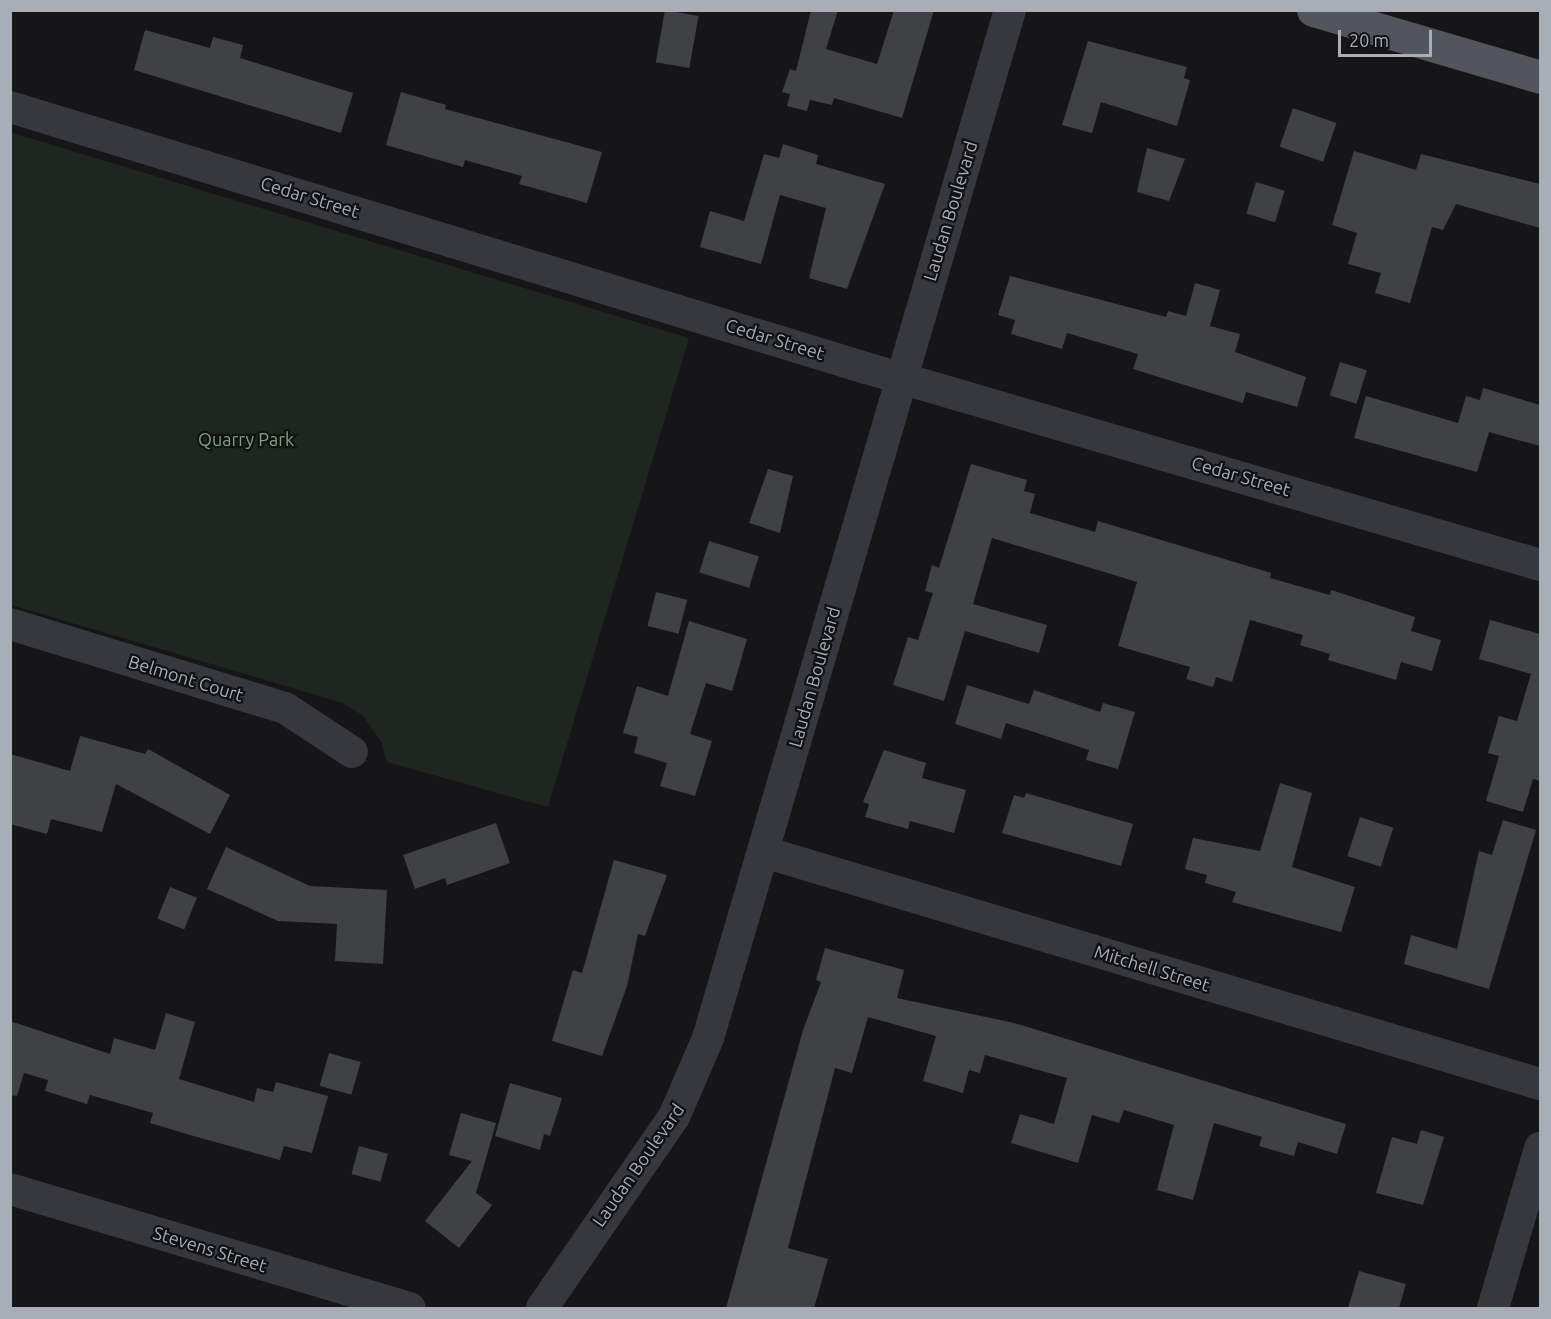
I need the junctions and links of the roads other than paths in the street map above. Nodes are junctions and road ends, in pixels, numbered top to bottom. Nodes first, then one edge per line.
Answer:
1 (1010, 10) edge
2 (1313, 10) edge
3 (1540, 77) edge
4 (10, 107) edge
5 (901, 377) junction
6 (1540, 565) edge
7 (10, 624) edge
8 (352, 752) dead end
9 (764, 852) junction
10 (1540, 1084) edge
11 (1540, 1148) edge
12 (10, 1189) edge
13 (410, 1308) edge
14 (542, 1308) edge
15 (1493, 1308) edge

1 - 5 street, Laudan Boulevard
2 - 3 main road
4 - 5 street, Cedar Street
5 - 6 street, Cedar Street
5 - 9 street, Laudan Boulevard
7 - 8 street, Belmont Court
9 - 10 street, Mitchell Street
9 - 14 street, Laudan Boulevard
11 - 15 street
12 - 13 street, Stevens Street

